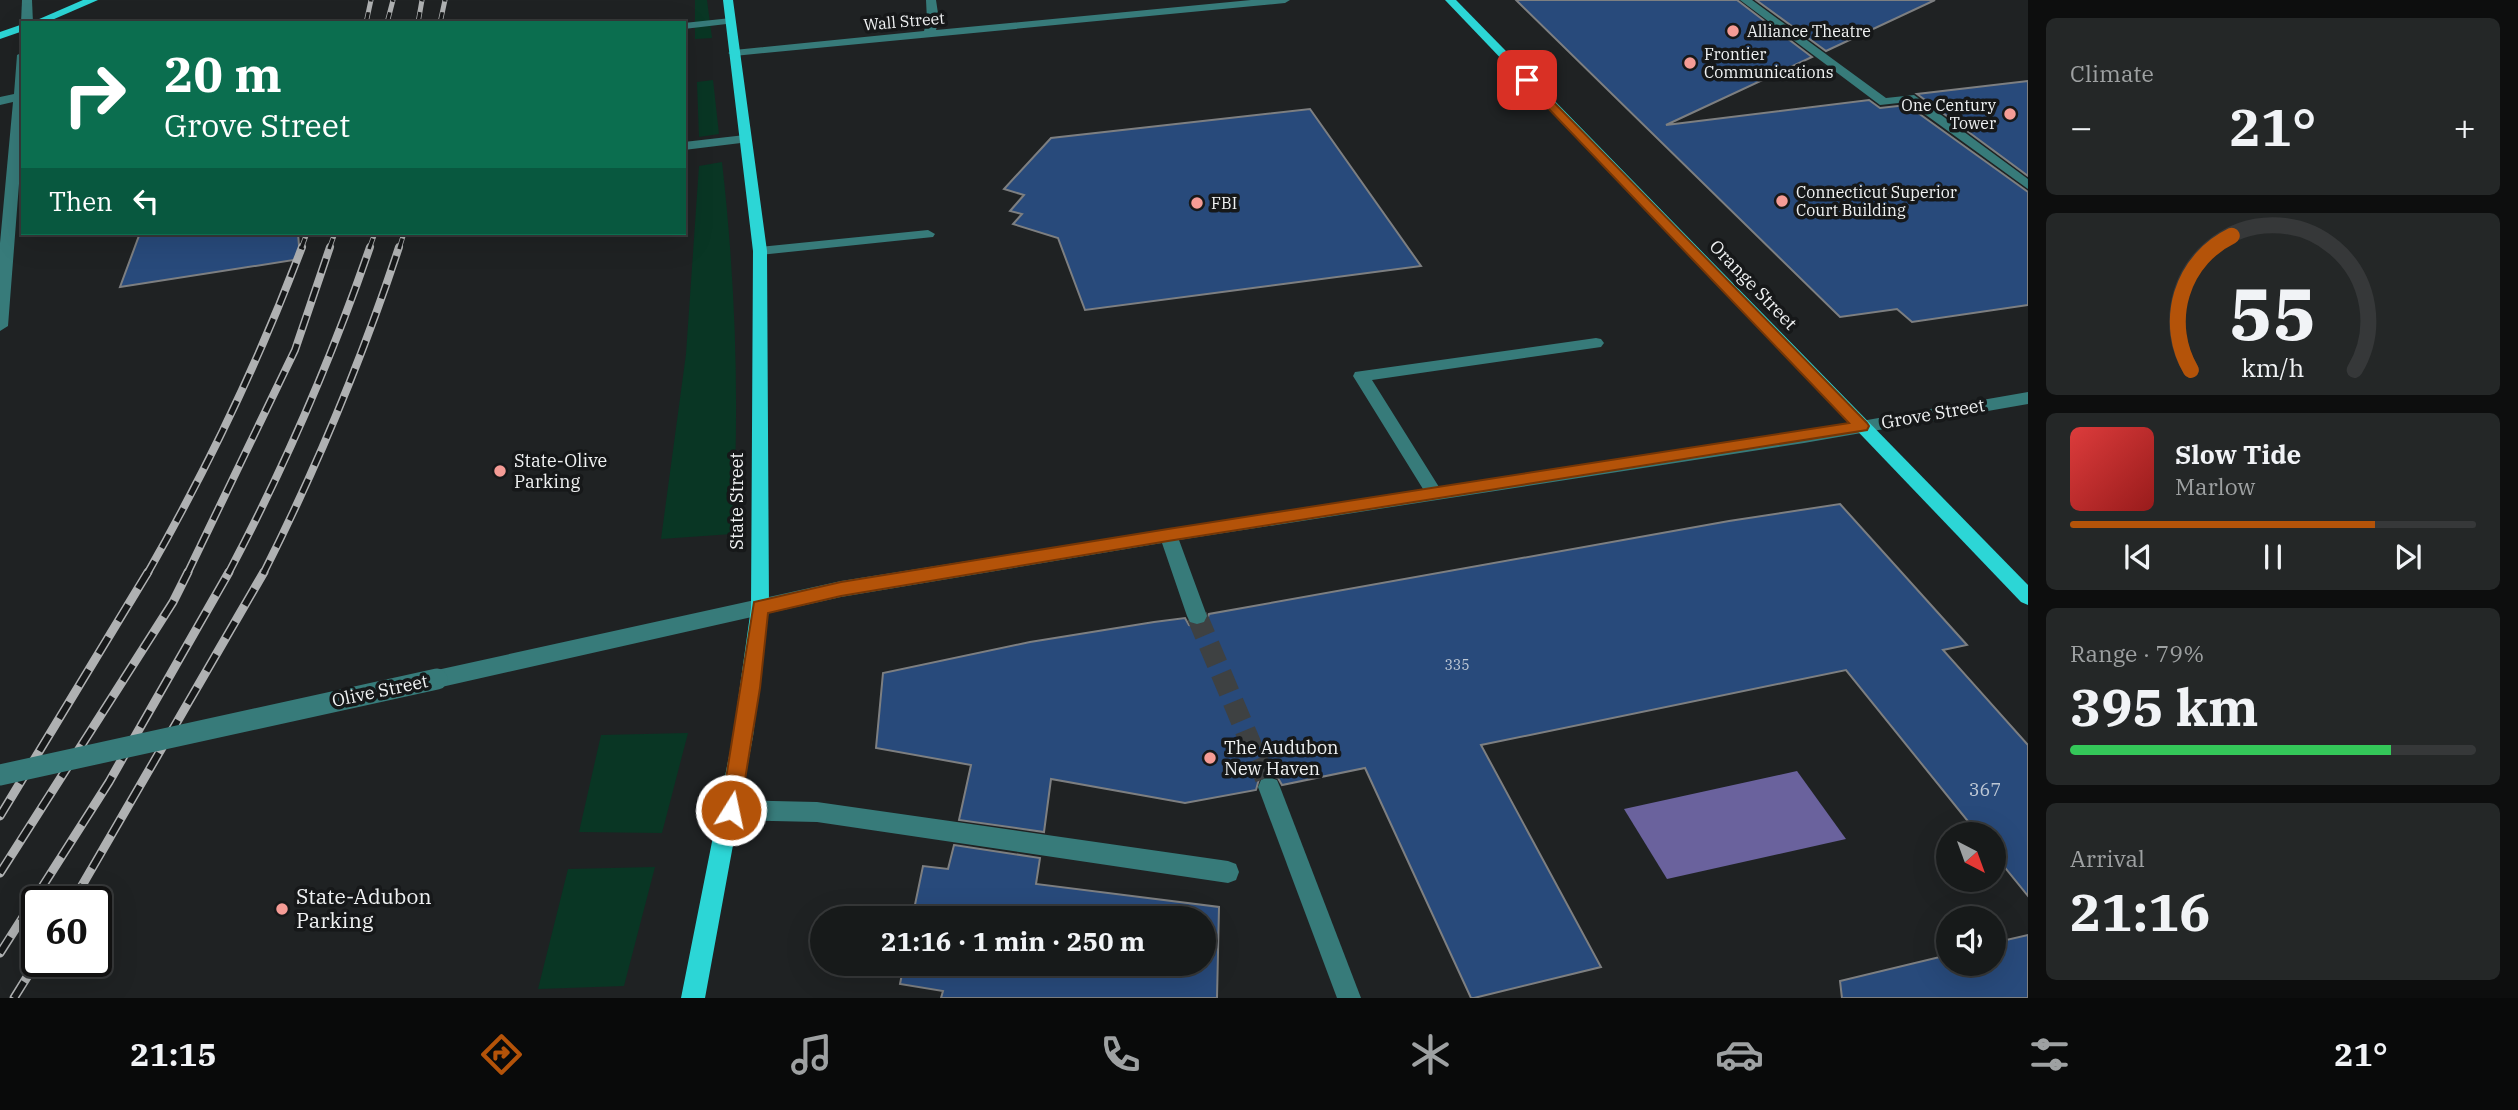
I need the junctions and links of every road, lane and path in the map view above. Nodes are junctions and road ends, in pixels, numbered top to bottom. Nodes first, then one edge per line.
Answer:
1 (27, 0) edge
2 (93, 0) edge
3 (728, 0) edge
4 (931, 0) edge
5 (1285, 0) edge
6 (1450, 0) edge
7 (1745, 0) edge
8 (27, 21) edge
9 (40, 21) edge
10 (731, 21) junction
11 (686, 26) edge
12 (21, 28) edge
13 (929, 34) junction
14 (0, 36) edge
15 (734, 53) junction
16 (21, 72) edge
17 (18, 97) junction
18 (0, 101) edge
19 (745, 139) junction
20 (686, 146) edge
21 (7, 160) edge
22 (2028, 185) edge
23 (928, 234) dead end
24 (760, 251) junction
25 (1, 297) edge
26 (0, 326) edge
27 (1596, 343) dead end
28 (2028, 398) edge
29 (1861, 426) junction
30 (1434, 493) junction
31 (1168, 535) junction
32 (2028, 597) edge
33 (760, 607) junction
34 (1197, 616) tunnel mouth
35 (0, 775) edge
36 (1269, 787) tunnel mouth
37 (731, 810) junction
38 (1228, 872) dead end
39 (693, 998) edge
40 (1349, 998) edge

1 - 8 street
2 - 9 main road
3 - 10 main road, State Street
4 - 13 street
5 - 13 street, Wall Street
6 - 29 main road, Orange Street
7 - 22 street
10 - 11 street
10 - 15 main road, State Street
12 - 14 main road
13 - 15 street, Wall Street
15 - 19 main road, State Street
16 - 17 street
17 - 18 street
17 - 21 street
19 - 20 street
19 - 24 main road, State Street
21 - 25 street
23 - 24 street
24 - 33 main road, State Street
25 - 26 street
27 - 30 street
28 - 29 street, Grove Street
29 - 30 street, Grove Street
29 - 32 main road, Orange Street
30 - 31 street, Grove Street
31 - 33 street, Grove Street
31 - 34 street
33 - 35 street, Olive Street, bridge
33 - 37 main road, State Street
36 - 40 street
37 - 38 street
37 - 39 main road, State Street

